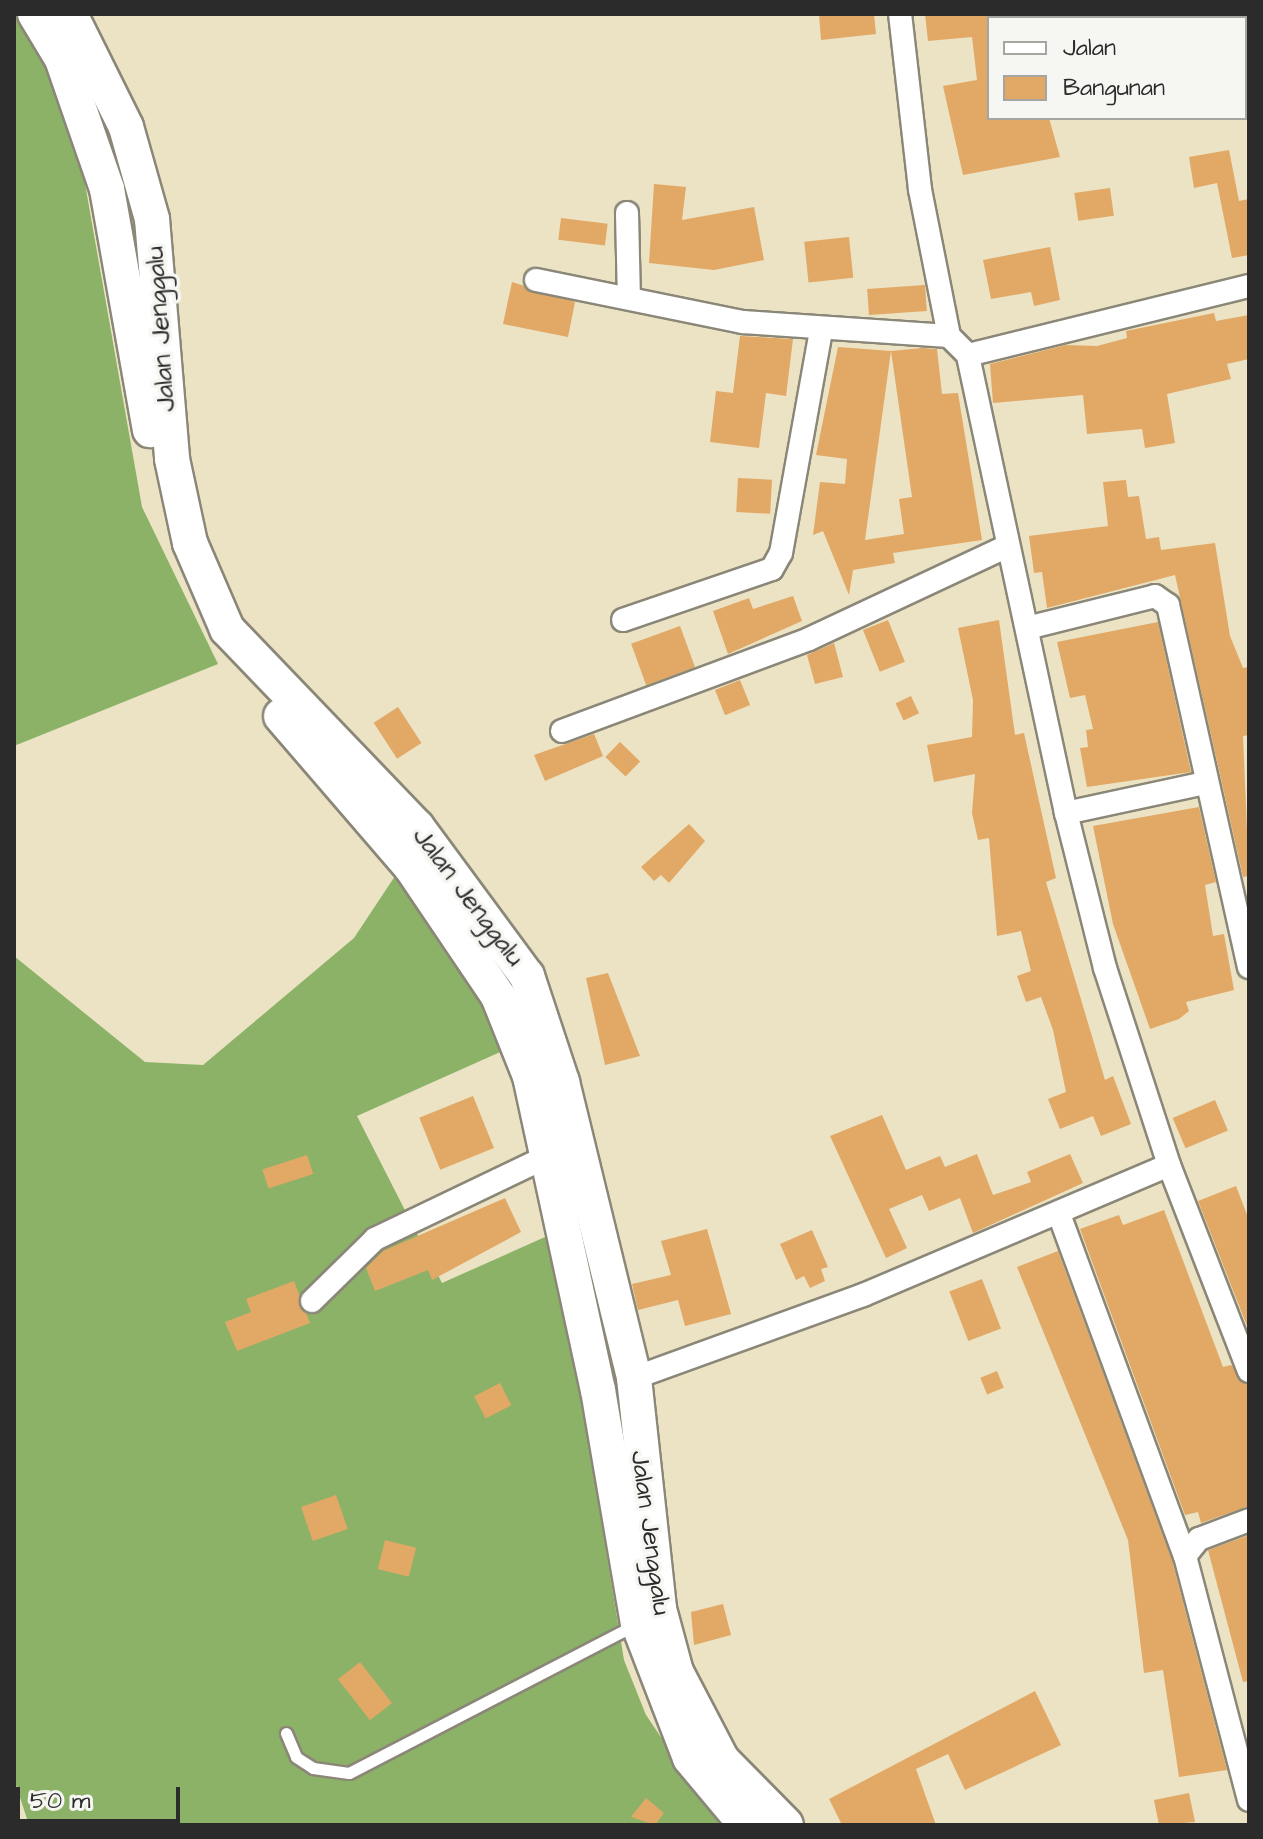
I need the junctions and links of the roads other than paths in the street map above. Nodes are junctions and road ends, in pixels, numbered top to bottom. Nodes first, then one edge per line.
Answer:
1 (35, 14) edge
2 (70, 14) edge
3 (900, 14) edge
4 (627, 213) dead end
5 (536, 280) dead end
6 (1249, 286) edge
7 (629, 298) junction
8 (821, 330) junction
9 (949, 336) junction
10 (968, 355) junction
11 (172, 509) junction
12 (1005, 547) junction
13 (623, 620) dead end
14 (1027, 628) junction
15 (221, 632) junction
16 (562, 731) dead end
17 (1205, 783) junction
18 (1066, 813) junction
19 (1249, 967) edge
20 (548, 1156) junction
21 (1169, 1165) junction
22 (1059, 1214) junction
23 (312, 1301) dead end
24 (1249, 1371) edge
25 (634, 1378) junction
26 (1249, 1520) edge
27 (638, 1544) junction
28 (1185, 1556) junction
29 (638, 1623) junction
30 (286, 1733) dead end
31 (1249, 1800) edge
32 (746, 1825) edge
33 (786, 1825) edge

1 - 11 main road, Jalan Jenggalu
2 - 11 main road, Jalan Jenggalu
3 - 9 street
4 - 7 street
5 - 7 street
6 - 10 street
7 - 8 street
8 - 9 street
8 - 13 street
9 - 10 street
10 - 12 street
11 - 15 main road, Jalan Jenggalu
12 - 14 street
12 - 16 street
14 - 17 street
14 - 18 street
15 - 20 main road, Jalan Jenggalu
15 - 25 main road, Jalan Jenggalu
17 - 18 street
17 - 19 street
18 - 21 street
20 - 23 street
20 - 27 main road, Jalan Jenggalu
21 - 22 street
21 - 24 street
22 - 25 street
22 - 28 street
25 - 27 main road, Jalan Jenggalu
26 - 28 street
27 - 29 main road, Jalan Jenggalu
27 - 33 main road, Jalan Jenggalu
28 - 31 street
29 - 30 lane
29 - 32 main road, Jalan Jenggalu

